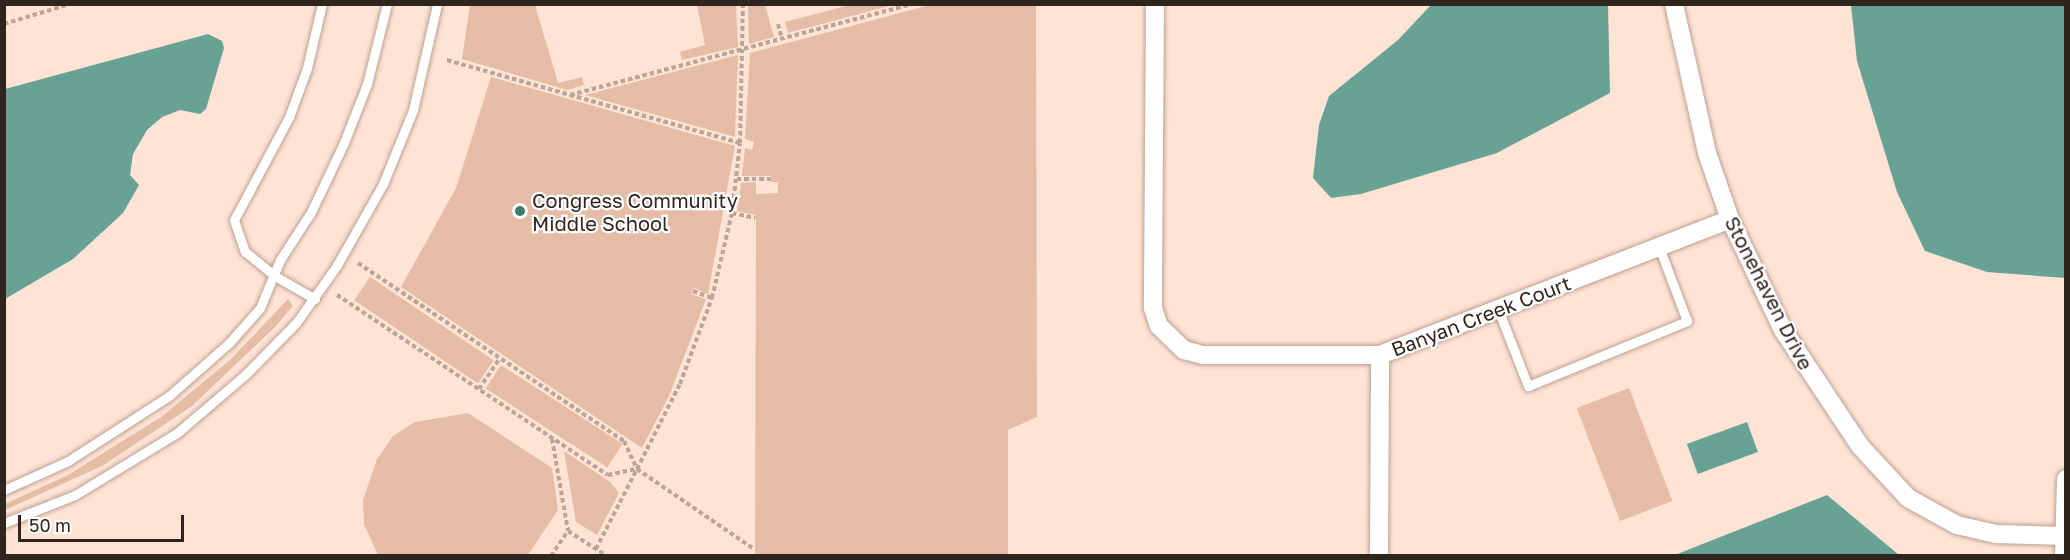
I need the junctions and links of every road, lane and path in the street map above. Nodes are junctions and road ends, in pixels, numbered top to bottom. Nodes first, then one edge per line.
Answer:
1 (70, 4) edge
2 (322, 4) edge
3 (387, 4) edge
4 (437, 4) edge
5 (742, 4) edge
6 (912, 4) edge
7 (1155, 4) edge
8 (1674, 4) edge
9 (4, 24) edge
10 (778, 24) dead end
11 (782, 39) junction
12 (743, 49) junction
13 (446, 60) dead end
14 (569, 95) junction
15 (740, 143) junction
16 (737, 179) junction
17 (771, 179) dead end
18 (732, 213) junction
19 (755, 218) dead end
20 (1730, 219) junction
21 (1659, 247) junction
22 (358, 263) dead end
23 (275, 276) junction
24 (693, 291) dead end
25 (337, 295) dead end
26 (712, 298) junction
27 (315, 299) junction
28 (1498, 309) junction
29 (1380, 356) junction
30 (500, 358) junction
31 (479, 389) junction
32 (552, 438) junction
33 (637, 469) junction
34 (2066, 479) edge
35 (4, 490) edge
36 (4, 523) edge
37 (568, 531) junction
38 (2065, 536) edge
39 (596, 549) junction
40 (754, 549) dead end
41 (551, 555) edge
42 (607, 555) edge
43 (1379, 555) edge
44 (2064, 555) edge

1 - 9 path
2 - 23 lane
3 - 23 lane
4 - 27 lane
5 - 12 path
6 - 11 path
7 - 29 street, Banyan Creek Court
8 - 20 street, Stonehaven Drive
10 - 11 path
11 - 12 path
12 - 14 path
12 - 15 path
13 - 14 path
14 - 15 path
15 - 16 path
16 - 17 path
16 - 18 path
18 - 19 path
18 - 26 path
20 - 21 street, Banyan Creek Court
20 - 38 street, Stonehaven Drive
21 - 28 street, Banyan Creek Court
21 - 28 lane
22 - 30 path
23 - 27 lane
23 - 35 lane
24 - 26 path
25 - 31 path
26 - 33 path
27 - 36 lane
28 - 29 street, Banyan Creek Court
29 - 43 street
30 - 31 path
30 - 33 path
31 - 32 path
32 - 33 path
32 - 37 path
33 - 39 path
33 - 40 path
34 - 38 street
37 - 39 path
37 - 41 path
38 - 44 street
39 - 42 path

